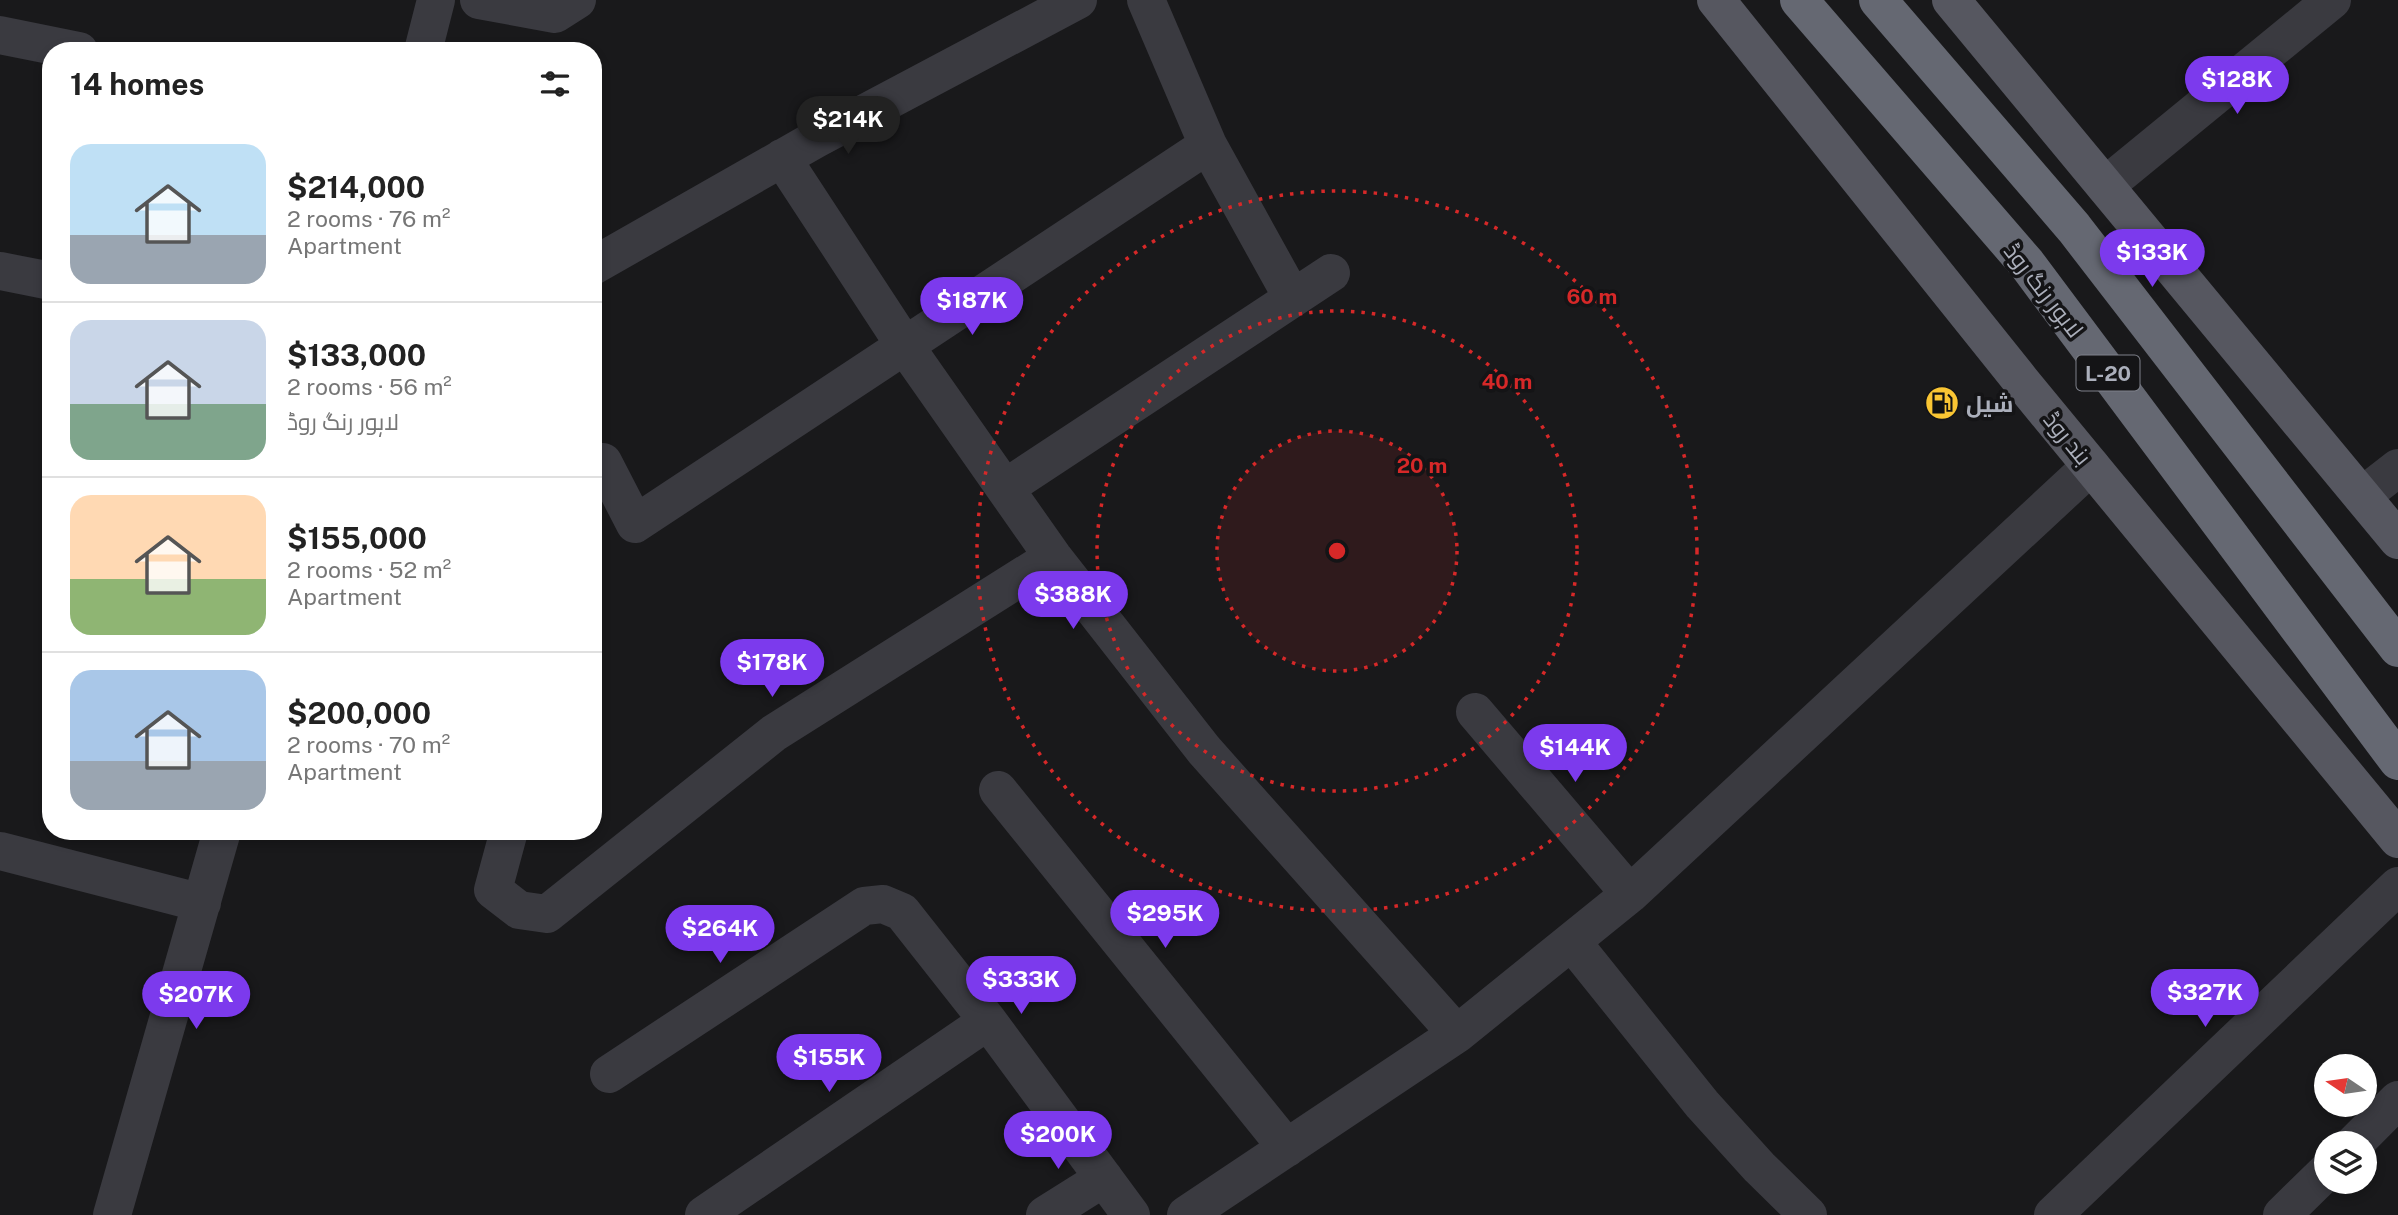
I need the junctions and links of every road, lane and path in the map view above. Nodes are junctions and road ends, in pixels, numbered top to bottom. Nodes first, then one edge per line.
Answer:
1 (436, 0) edge
2 (480, 0) edge
3 (577, 0) edge
4 (1078, 0) edge
5 (1146, 0) edge
6 (1716, 0) edge
7 (1799, 0) edge
8 (1878, 0) edge
9 (1951, 0) edge
10 (2332, 0) edge
11 (0, 35) edge
12 (425, 42) edge
13 (42, 44) edge
14 (1208, 145) junction
15 (782, 158) junction
16 (2105, 186) junction
17 (602, 260) edge
18 (0, 271) edge
19 (1331, 273) dead end
20 (42, 280) edge
21 (1292, 297) junction
22 (905, 346) junction
23 (602, 461) edge
24 (2091, 466) junction
25 (2398, 468) edge
26 (1005, 488) junction
27 (2362, 496) junction
28 (2398, 540) edge
29 (1053, 557) junction
30 (2398, 648) edge
31 (1475, 712) dead end
32 (2398, 761) edge
33 (998, 790) dead end
34 (2398, 839) edge
35 (220, 840) edge
36 (507, 840) edge
37 (0, 851) edge
38 (2398, 886) edge
39 (1630, 894) junction
40 (202, 904) junction
41 (1572, 942) junction
42 (988, 1021) junction
43 (1457, 1034) junction
44 (609, 1074) dead end
45 (2398, 1100) edge
46 (2367, 1131) edge
47 (1287, 1148) junction
48 (1104, 1178) junction
49 (2314, 1184) edge
50 (112, 1215) edge
51 (704, 1215) edge
52 (1045, 1215) edge
53 (1131, 1215) edge
54 (1186, 1215) edge
55 (1808, 1215) edge
56 (2053, 1215) edge
57 (2282, 1215) edge

1 - 12 street
2 - 3 street
4 - 15 street
5 - 14 street
6 - 24 main road, بند روڈ
7 - 32 highway, لاہور رنگ روڈ / L-20
8 - 30 highway, L-20
9 - 16 main road
10 - 16 street
11 - 13 street
14 - 21 street
14 - 22 street
15 - 17 street
15 - 22 street
16 - 27 main road
18 - 20 street
19 - 21 street
21 - 26 street
22 - 23 street
22 - 26 street
24 - 34 main road, بند روڈ
24 - 39 street
25 - 27 street
26 - 29 street
27 - 28 main road
29 - 36 street
29 - 43 street
31 - 39 street
33 - 47 street
35 - 40 street
37 - 40 street
38 - 56 street
39 - 41 street
40 - 50 street
41 - 43 street
41 - 55 street
42 - 44 street
42 - 48 street
42 - 51 street
43 - 47 street
45 - 46 street
47 - 54 street
48 - 52 street
48 - 53 street
49 - 57 street

